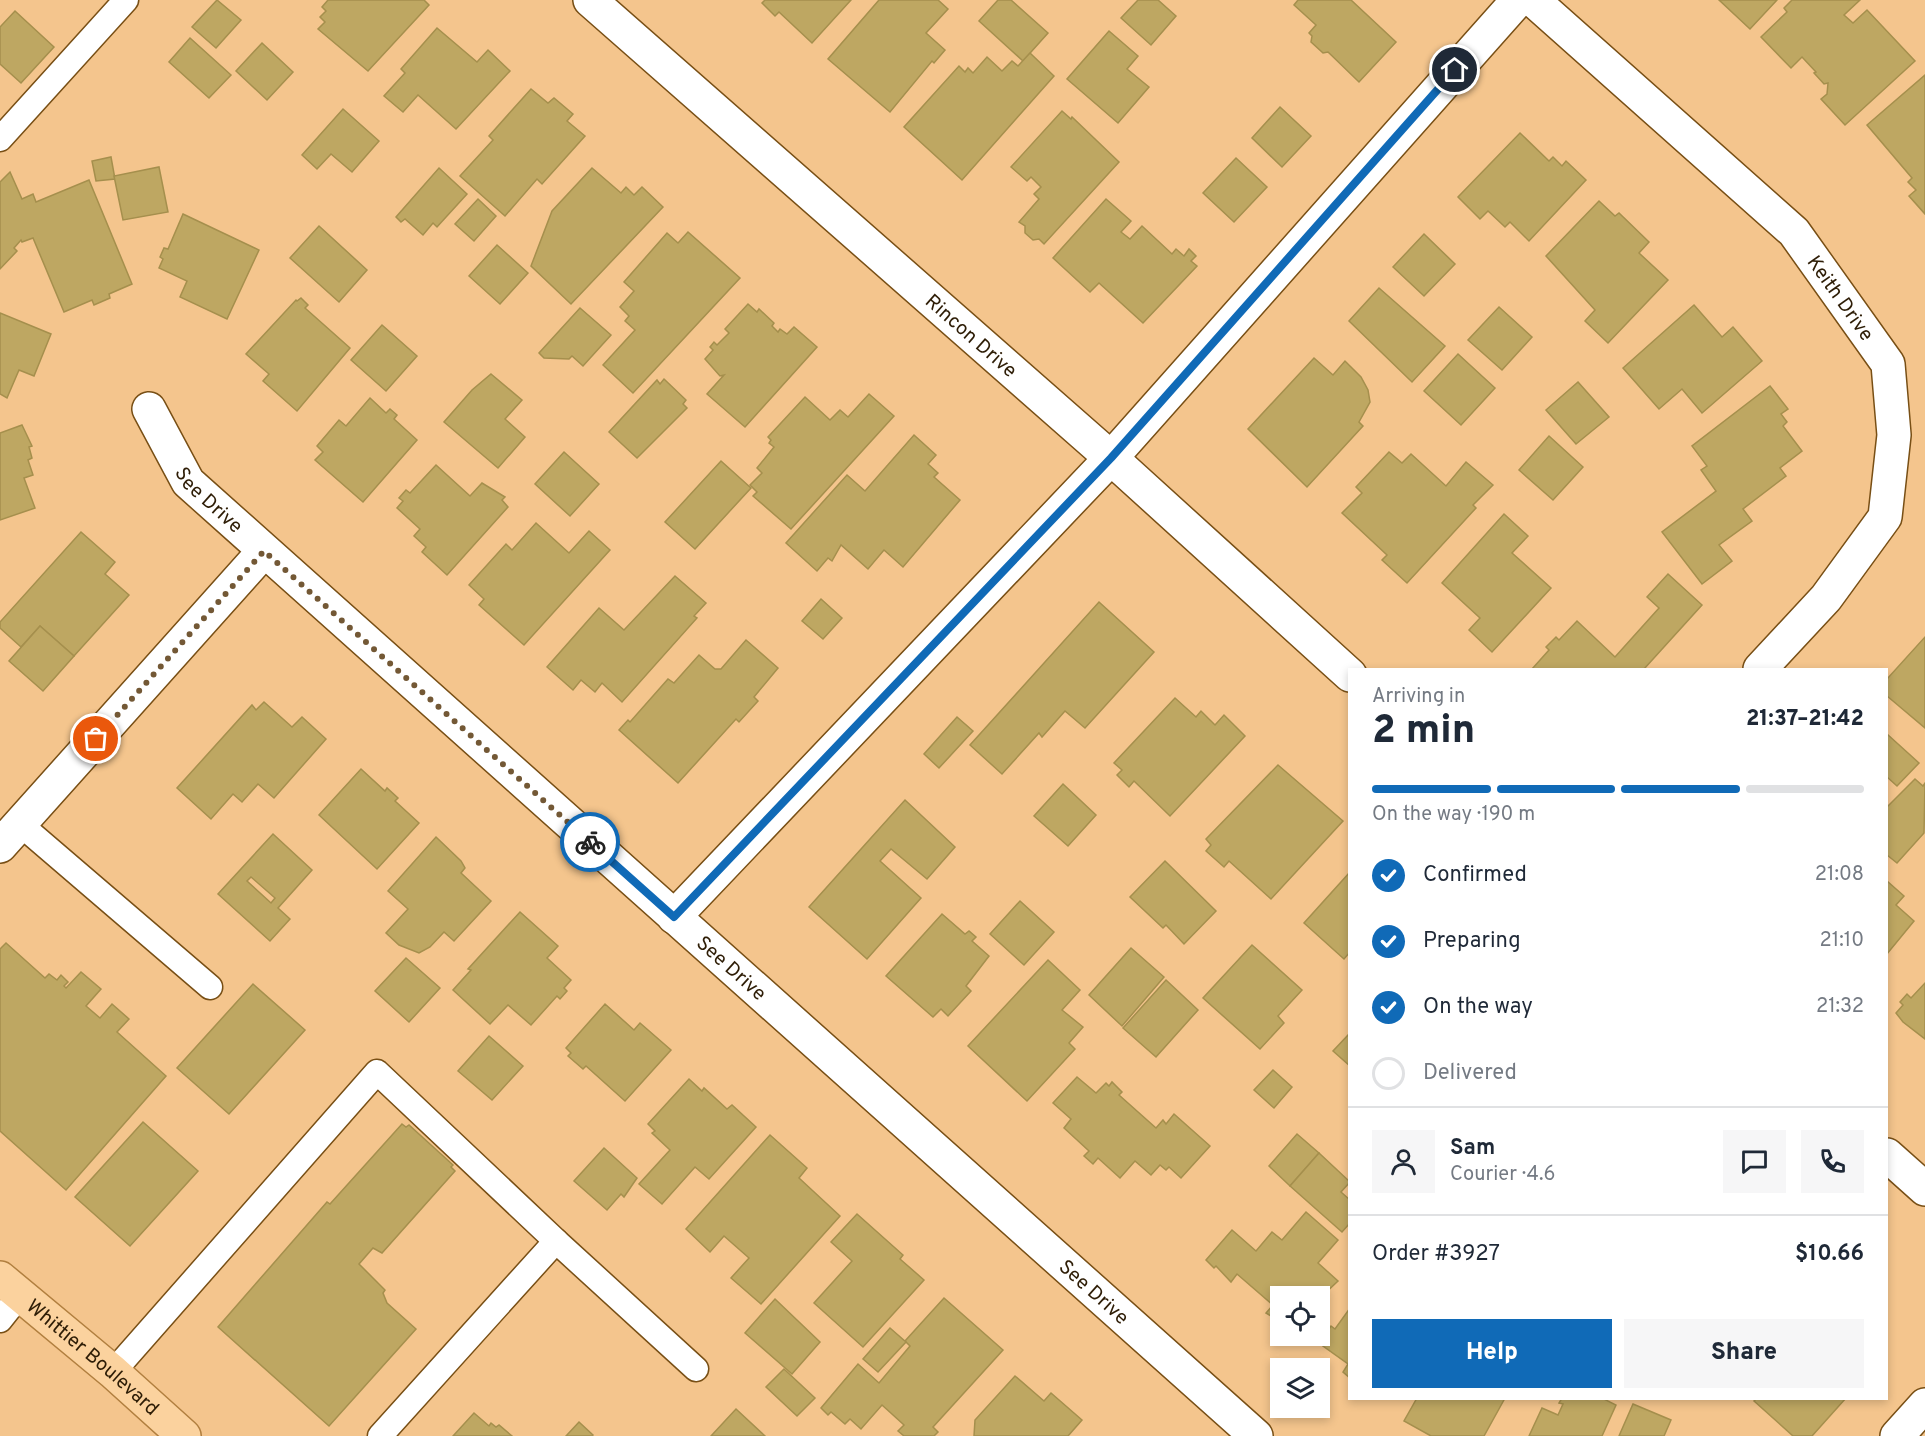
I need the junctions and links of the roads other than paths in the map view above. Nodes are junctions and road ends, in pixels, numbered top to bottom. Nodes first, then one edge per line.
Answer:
1 (126, 0) edge
2 (590, 0) edge
3 (1518, 0) edge
4 (1533, 0) edge
5 (0, 139) edge
6 (148, 410) dead end
7 (1111, 458) junction
8 (264, 551) junction
9 (1761, 668) edge
10 (1348, 673) edge
11 (10, 835) edge
12 (674, 917) junction
13 (210, 987) dead end
14 (1888, 1156) edge
15 (1925, 1189) edge
16 (556, 1241) junction
17 (6, 1298) edge
18 (696, 1369) dead end
19 (112, 1372) junction
20 (1925, 1405) edge
21 (184, 1436) edge
22 (380, 1436) edge
23 (1256, 1436) edge
24 (1897, 1436) edge

1 - 5 lane
2 - 7 street, Rincon Drive
3 - 7 street
4 - 9 street, Keith Drive
6 - 8 street, See Drive
7 - 10 street, Rincon Drive
7 - 12 street
8 - 11 street
8 - 12 street, See Drive
11 - 13 lane
12 - 23 street, See Drive
14 - 15 street
16 - 18 lane
16 - 19 lane
16 - 22 lane
17 - 19 main road, Whittier Boulevard
19 - 21 main road, Whittier Boulevard
20 - 24 street

